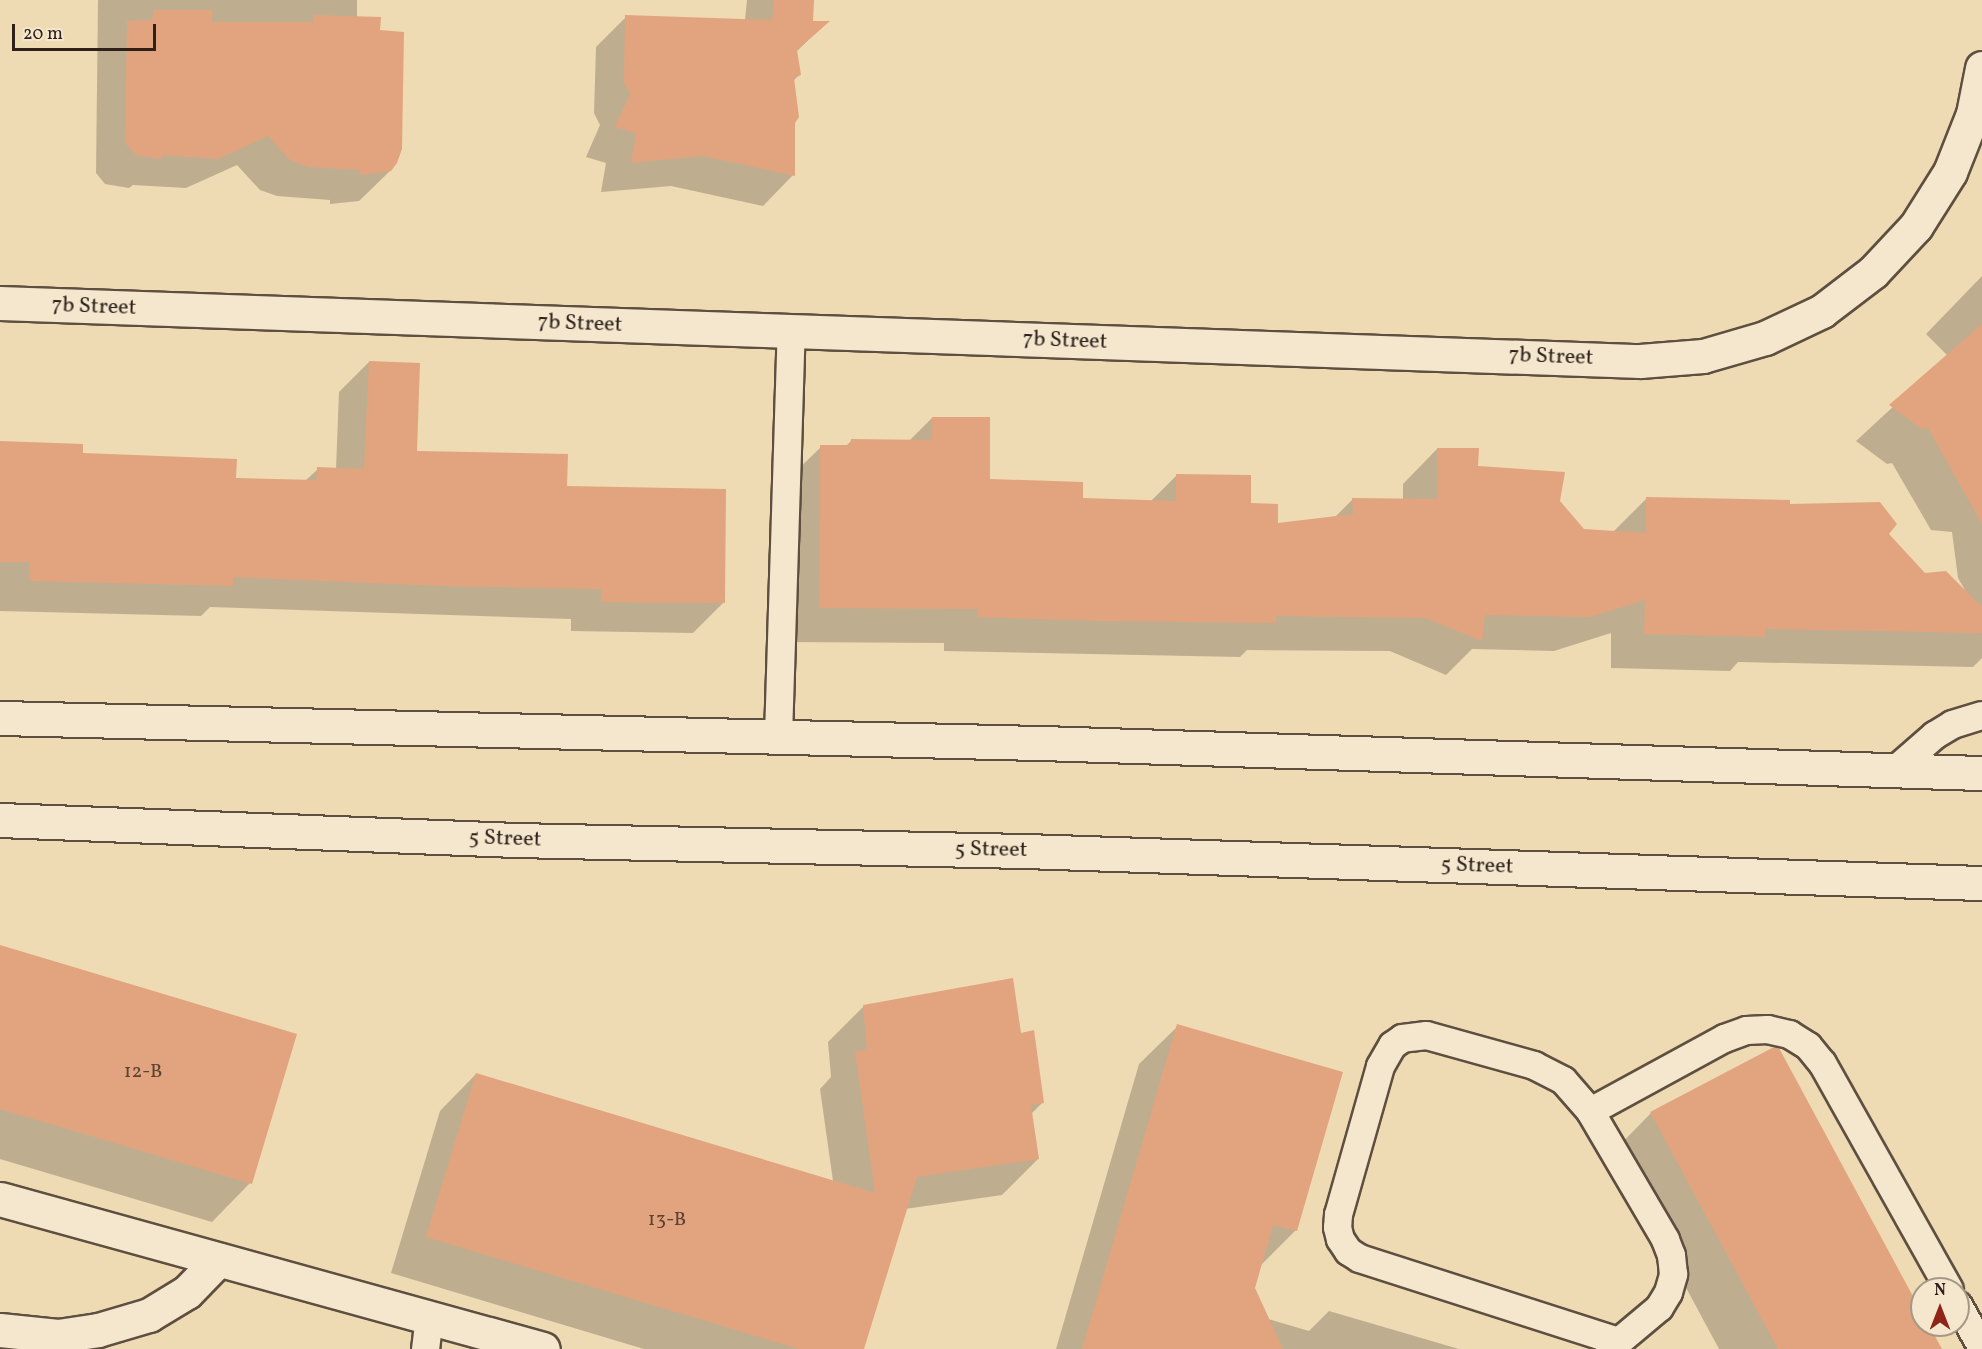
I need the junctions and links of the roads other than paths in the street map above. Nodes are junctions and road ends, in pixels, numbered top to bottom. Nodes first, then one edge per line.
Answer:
1 (1982, 68) edge
2 (0, 303) edge
3 (791, 331) junction
4 (1982, 716) edge
5 (0, 718) edge
6 (778, 736) junction
7 (1894, 770) junction
8 (1982, 773) edge
9 (0, 820) edge
10 (1982, 883) edge
11 (1590, 1111) junction
12 (0, 1199) edge
13 (218, 1260) junction
14 (1942, 1277) edge
15 (429, 1317) junction
16 (1970, 1326) edge
17 (0, 1330) edge
18 (1613, 1345) edge
19 (1982, 1348) edge
20 (425, 1349) edge
21 (543, 1349) edge

1 - 3 street, 7b Street
2 - 3 street, 7b Street
3 - 6 lane
4 - 7 lane
5 - 6 street
6 - 7 street
7 - 8 street
9 - 10 street, 5 Street
11 - 14 lane
11 - 18 lane
11 - 18 lane
12 - 13 street
13 - 15 street
13 - 17 street
15 - 20 lane
15 - 21 street
16 - 19 lane

